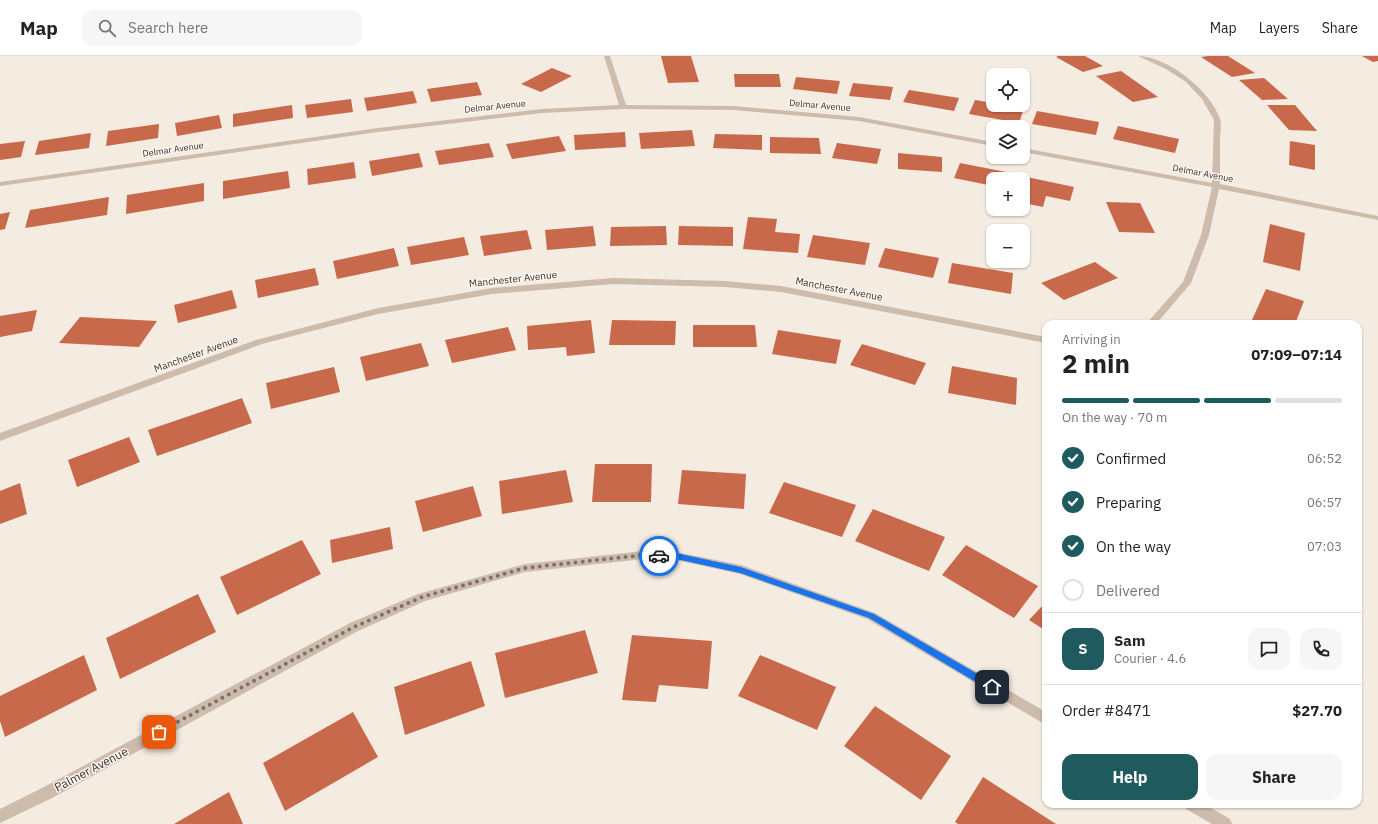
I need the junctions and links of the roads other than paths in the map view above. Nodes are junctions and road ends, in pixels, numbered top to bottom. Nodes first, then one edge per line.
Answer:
1 (607, 56) edge
2 (1142, 56) edge
3 (623, 107) junction
4 (986, 143) edge
5 (1030, 151) edge
6 (0, 184) edge
7 (1216, 186) junction
8 (1378, 218) edge
9 (1155, 320) edge
10 (1042, 339) edge
11 (0, 437) edge
12 (1042, 717) edge
13 (1198, 808) edge
14 (0, 816) edge
15 (1226, 824) edge

1 - 3 street
2 - 7 street
3 - 4 street, Delmar Avenue
3 - 6 street, Delmar Avenue
5 - 7 street, Delmar Avenue
7 - 8 street, Delmar Avenue
7 - 9 street
10 - 11 street, Manchester Avenue
12 - 14 street, Palmer Avenue
13 - 15 street

